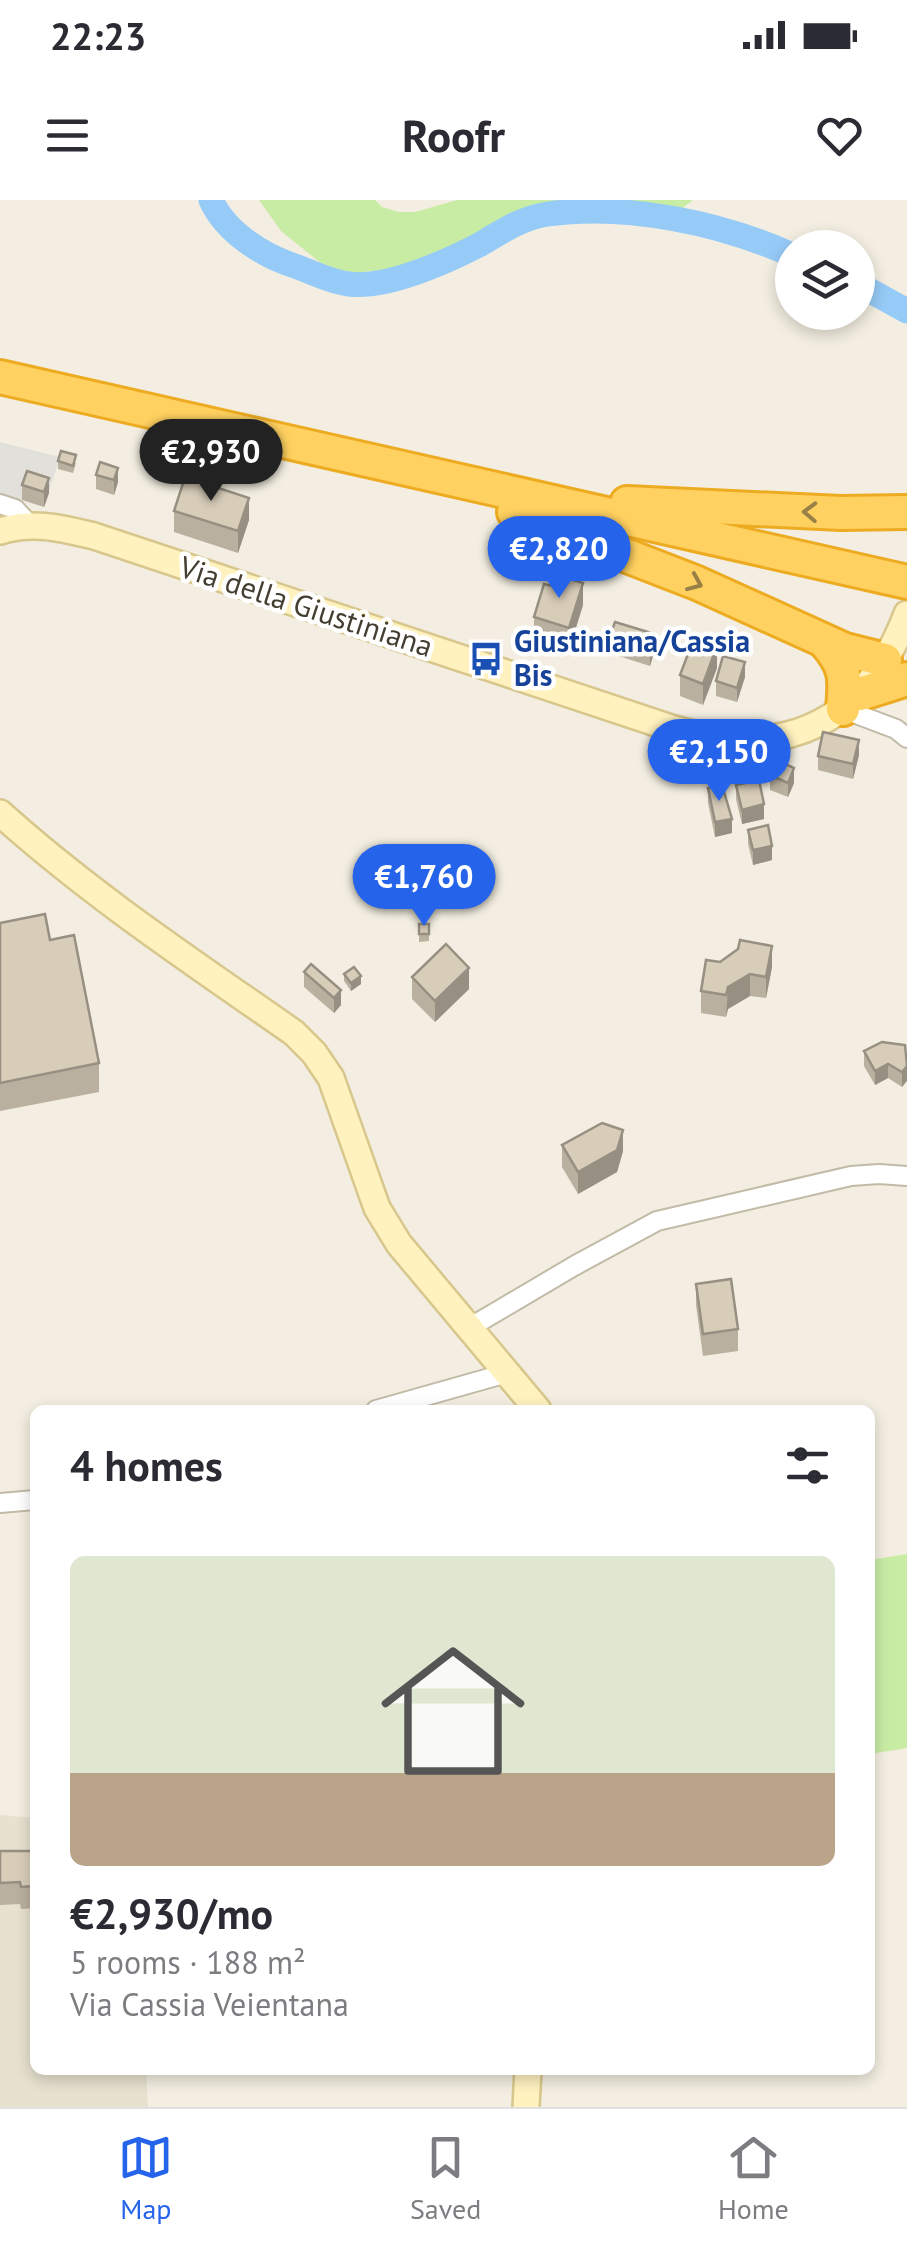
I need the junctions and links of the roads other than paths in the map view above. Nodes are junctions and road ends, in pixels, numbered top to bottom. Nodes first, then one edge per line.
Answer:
1 (0, 377) edge
2 (0, 398) edge
3 (0, 504) edge
4 (525, 505) junction
5 (902, 510) edge
6 (29, 524) junction
7 (0, 532) edge
8 (893, 589) edge
9 (825, 642) junction
10 (900, 652) edge
11 (852, 702) junction
12 (907, 738) edge
13 (0, 813) edge
14 (907, 1176) edge
15 (469, 1328) junction
16 (507, 1372) junction
17 (393, 1405) edge
18 (534, 1405) edge
19 (30, 1500) edge
20 (0, 1503) edge
21 (528, 2075) edge
22 (526, 2107) edge

1 - 4 highway
2 - 4 highway
3 - 6 street
5 -> 4 highway
4 - 8 highway
4 -> 9 highway
6 - 7 street, Via della Giustiniana
6 - 11 street, Via della Giustiniana
9 - 10 highway
9 - 11 highway
10 - 11 highway
11 - 12 street
13 - 15 street
14 - 15 street
15 - 16 street
16 - 17 street
16 - 18 street
19 - 20 street
21 - 22 street

